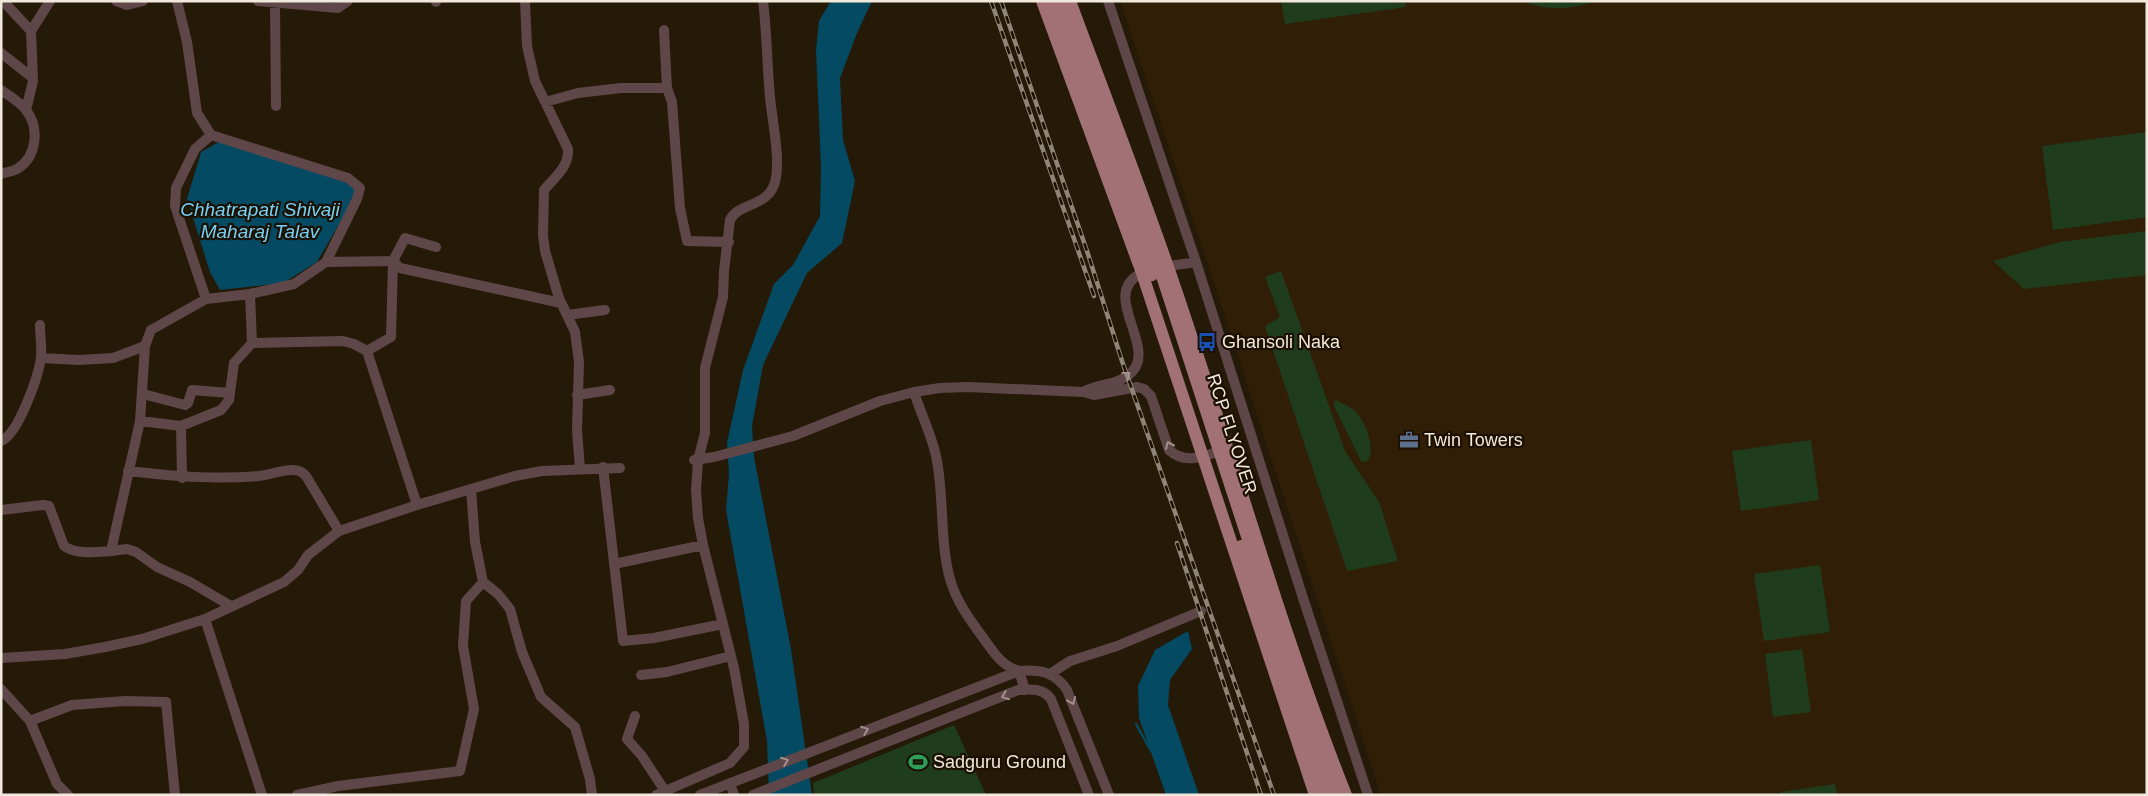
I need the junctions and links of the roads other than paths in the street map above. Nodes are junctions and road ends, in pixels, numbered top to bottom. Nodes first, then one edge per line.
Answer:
1 (50, 1) edge
2 (116, 1) edge
3 (143, 1) edge
4 (177, 1) edge
5 (258, 1) edge
6 (348, 1) edge
7 (525, 1) edge
8 (763, 1) edge
9 (1042, 1) edge
10 (1051, 1) edge
11 (1060, 1) edge
12 (1070, 1) edge
13 (1108, 1) edge
14 (1, 2) edge
15 (275, 3) junction
16 (664, 30) dead end
17 (31, 31) junction
18 (1, 53) edge
19 (33, 78) junction
20 (667, 88) junction
21 (1, 90) edge
22 (545, 102) junction
23 (276, 106) dead end
24 (26, 110) junction
25 (211, 135) junction
26 (1, 174) edge
27 (729, 242) junction
28 (436, 247) dead end
29 (326, 262) junction
30 (1196, 262) junction
31 (396, 265) junction
32 (1168, 266) junction
33 (1142, 273) junction
34 (250, 294) junction
35 (206, 299) junction
36 (561, 303) junction
37 (605, 310) dead end
38 (567, 314) junction
39 (40, 325) dead end
40 (252, 343) junction
41 (145, 346) junction
42 (367, 351) junction
43 (41, 358) junction
44 (610, 390) dead end
45 (914, 392) junction
46 (1083, 392) junction
47 (230, 393) junction
48 (143, 394) junction
49 (577, 395) junction
50 (140, 421) junction
51 (181, 426) junction
52 (1, 441) edge
53 (1226, 449) junction
54 (1202, 456) junction
55 (695, 460) junction
56 (603, 467) junction
57 (620, 468) dead end
58 (580, 469) junction
59 (128, 470) junction
60 (182, 478) junction
61 (470, 489) junction
62 (417, 505) junction
63 (1, 510) edge
64 (339, 532) junction
65 (703, 545) junction
66 (110, 551) junction
67 (614, 564) junction
68 (483, 582) junction
69 (231, 606) junction
70 (1201, 611) dead end
71 (205, 619) junction
72 (723, 624) junction
73 (731, 656) junction
74 (1, 658) edge
75 (1019, 671) junction
76 (1050, 674) junction
77 (641, 675) dead end
78 (1, 689) edge
79 (1025, 690) junction
80 (635, 716) dead end
81 (30, 721) junction
82 (730, 783) junction
83 (661, 793) edge
84 (756, 794) edge
85 (68, 795) edge
86 (175, 795) edge
87 (262, 795) edge
88 (297, 795) edge
89 (592, 795) edge
90 (700, 795) edge
91 (734, 795) edge
92 (1089, 795) edge
93 (1109, 795) edge
94 (1315, 795) edge
95 (1325, 795) edge
96 (1336, 795) edge
97 (1346, 795) edge
98 (1368, 795) edge

1 - 17 street
2 - 3 street
4 - 25 street
5 - 15 street
6 - 15 street
7 - 22 street
8 - 27 street
9 - 33 main road
10 - 95 main road, RCP FLYOVER, bridge
11 - 96 main road, RCP FLYOVER, bridge
12 - 32 main road
13 - 30 street
14 - 17 street
15 - 23 street
16 - 20 street
17 - 19 street
18 - 19 street
19 - 24 street
20 - 22 street
20 - 27 street
21 - 24 street
22 - 36 street
24 - 26 street
25 - 29 street
25 - 35 street
27 - 55 street
28 - 31 street
29 - 31 street
29 - 34 street
30 - 32 street
30 - 98 street
31 - 36 street
31 - 42 street
32 - 33 street
32 - 53 main road
46 -> 33 street
33 - 54 main road
34 - 35 street
34 - 40 street
35 - 41 street
36 - 38 street
37 - 38 street
38 - 49 street
39 - 43 street
40 - 42 street
40 - 47 street
41 - 43 street
41 - 48 street
42 - 62 street
43 - 52 street
44 - 49 street
45 - 46 street
45 - 55 street
45 - 75 street
54 -> 46 street
47 - 48 street
47 - 51 street
48 - 50 street
49 - 58 street
50 - 51 street
50 - 59 street
51 - 60 street
53 - 54 street
53 - 97 main road
54 - 94 main road
55 - 65 street
56 - 57 street
56 - 58 street
56 - 67 street
58 - 61 street
59 - 60 street
59 - 66 street
60 - 64 street
61 - 62 street
61 - 68 street
62 - 64 street
63 - 66 street
64 - 69 street
65 - 67 street
65 - 72 street
66 - 69 street
67 - 72 street
68 - 88 street
68 - 89 street
69 - 71 street
70 - 76 street
71 - 74 street
71 - 87 street
72 - 73 street
73 - 77 street
73 - 83 street
75 - 76 street
75 - 79 street
82 -> 75 street
76 -> 93 street
78 - 81 street
79 -> 84 street
79 - 92 street
80 - 83 street
81 - 85 street
81 - 86 street
82 - 90 street
82 - 91 street

